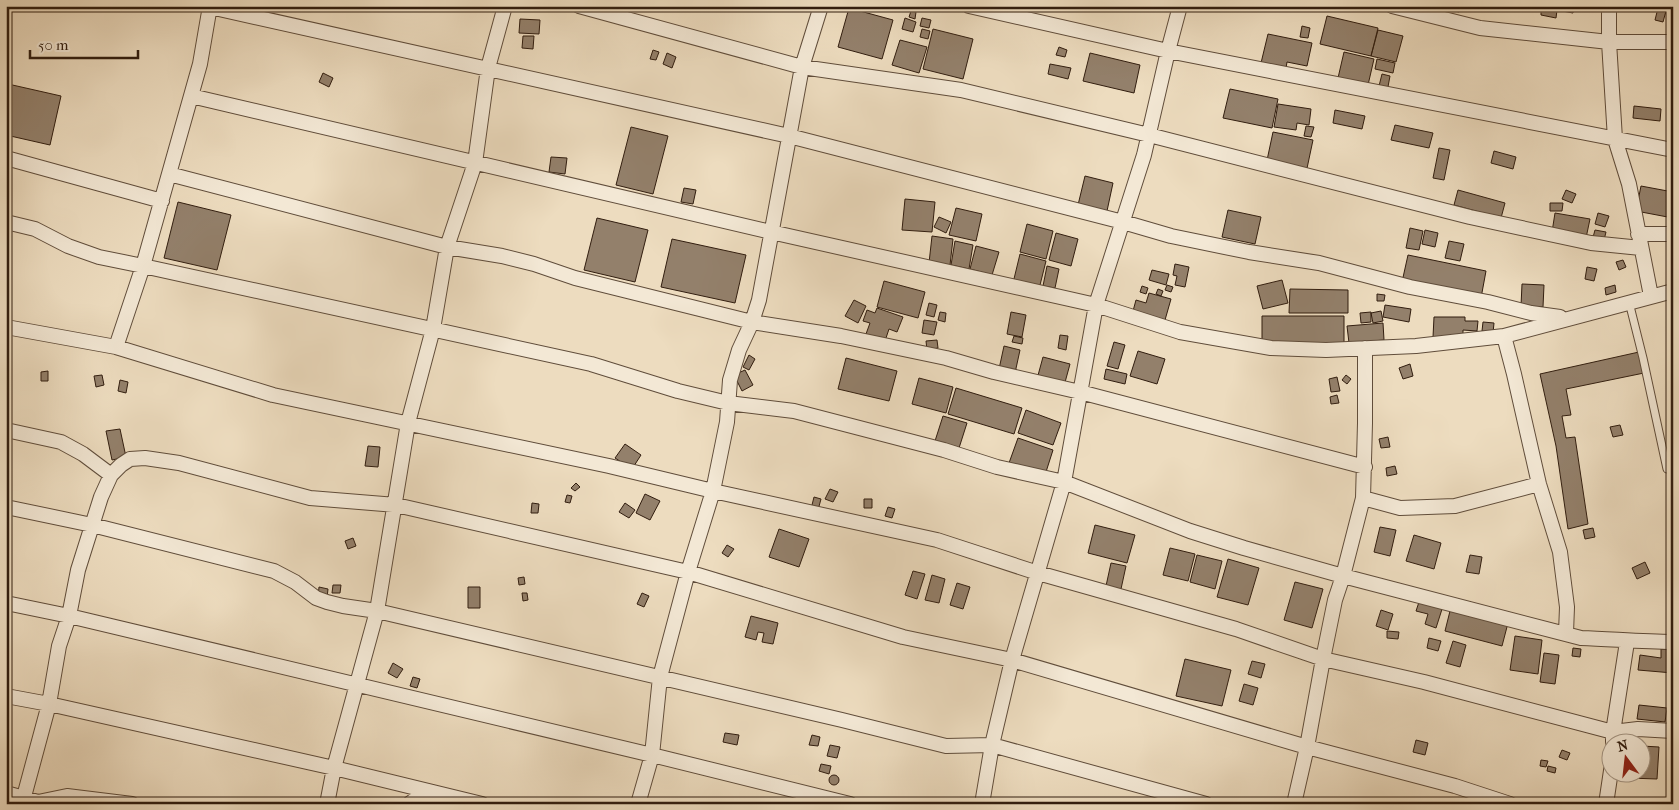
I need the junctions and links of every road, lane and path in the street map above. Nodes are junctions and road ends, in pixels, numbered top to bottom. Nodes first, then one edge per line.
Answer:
1 (210, 6) edge
2 (505, 6) edge
3 (579, 6) edge
4 (821, 6) edge
5 (969, 6) edge
6 (1180, 6) edge
7 (1392, 6) edge
8 (1609, 6) edge
9 (1609, 42) junction
10 (1673, 42) edge
11 (1168, 51) junction
12 (802, 67) junction
13 (488, 68) junction
14 (191, 96) junction
15 (1149, 135) junction
16 (789, 136) junction
17 (1615, 139) junction
18 (1673, 150) edge
19 (6, 158) edge
20 (474, 163) junction
21 (169, 174) junction
22 (162, 201) junction
23 (6, 222) edge
24 (1123, 222) junction
25 (771, 232) junction
26 (1638, 234) junction
27 (1673, 234) edge
28 (447, 247) junction
29 (1641, 248) junction
30 (143, 266) junction
31 (1673, 291) edge
32 (1651, 296) junction
33 (1628, 302) junction
34 (1096, 304) junction
35 (1566, 318) junction
36 (752, 322) junction
37 (6, 327) edge
38 (433, 329) junction
39 (1504, 336) junction
40 (116, 347) junction
41 (1365, 348) junction
42 (1080, 392) junction
43 (728, 403) junction
44 (408, 423) junction
45 (6, 430) edge
46 (1365, 467) junction
47 (1667, 469) dead end
48 (111, 475) junction
49 (1064, 482) junction
50 (1539, 484) junction
51 (712, 490) junction
52 (1363, 498) junction
53 (396, 505) junction
54 (6, 507) edge
55 (92, 525) junction
56 (688, 572) junction
57 (1038, 573) junction
58 (1343, 576) junction
59 (6, 603) edge
60 (377, 611) junction
61 (69, 616) junction
62 (1566, 633) junction
63 (1627, 642) junction
64 (1673, 642) edge
65 (1322, 659) junction
66 (1012, 660) junction
67 (660, 677) junction
68 (357, 686) junction
69 (6, 696) edge
70 (49, 704) junction
71 (1673, 731) edge
72 (1614, 732) edge
73 (1629, 732) edge
74 (1602, 734) edge
75 (992, 745) junction
76 (1307, 747) junction
77 (652, 754) junction
78 (334, 768) junction
79 (1609, 782) edge
80 (428, 791) junction
81 (6, 793) edge
82 (23, 802) edge
83 (132, 804) edge
84 (327, 804) edge
85 (409, 804) edge
86 (482, 804) edge
87 (638, 804) edge
88 (850, 804) edge
89 (982, 804) edge
90 (1206, 804) edge
91 (1294, 804) edge
92 (1510, 804) edge
93 (1606, 804) edge

1 - 13 street
1 - 14 street
2 - 13 street
3 - 12 street
4 - 12 street
5 - 11 street
6 - 11 street
7 - 9 street
8 - 9 street
9 - 10 street
9 - 17 street
11 - 15 street
11 - 17 street
12 - 15 street
12 - 16 street
13 - 16 street
13 - 20 street
14 - 20 street
14 - 21 street
15 - 24 street
15 - 29 street
16 - 24 street
16 - 25 street
17 - 18 street
17 - 26 street
19 - 22 street
20 - 25 street
20 - 28 street
21 - 22 street
21 - 28 street
22 - 30 street
23 - 30 street
24 - 34 street
24 - 35 street
25 - 34 street
25 - 36 street
26 - 27 street
26 - 29 street
28 - 36 street
28 - 38 street
29 - 32 street
30 - 38 street
30 - 40 street
31 - 32 street
32 - 33 street
33 - 35 street
33 - 47 lane
34 - 41 street
34 - 42 street
35 - 39 street
36 - 42 street
36 - 43 street
37 - 40 street
38 - 43 street
38 - 44 street
39 - 41 street
39 - 50 street
40 - 44 street
41 - 46 street
42 - 46 street
42 - 49 street
43 - 49 street
43 - 51 street
44 - 51 street
44 - 53 street
45 - 48 street
46 - 52 street
48 - 53 street
48 - 55 street
49 - 57 street
49 - 58 street
50 - 52 street
50 - 62 street
51 - 56 street
51 - 57 street
52 - 58 street
53 - 56 street
53 - 60 street
54 - 55 street
55 - 60 street
55 - 61 street
56 - 66 street
56 - 67 street
57 - 65 street
57 - 66 street
58 - 62 street
58 - 65 street
59 - 61 street
60 - 67 street
60 - 68 street
61 - 68 street
61 - 70 street
62 - 63 street
63 - 64 street
63 - 72 street
65 - 74 street
65 - 76 street
66 - 75 street
66 - 76 street
67 - 75 street
67 - 77 street
68 - 77 street
68 - 78 street
69 - 70 street
70 - 78 street
70 - 82 street
71 - 73 street
75 - 89 street
75 - 90 street
76 - 91 street
76 - 92 street
77 - 87 street
77 - 88 street
78 - 80 street
78 - 84 street
79 - 93 street
80 - 85 street
80 - 86 street
81 - 82 street
82 - 83 street

